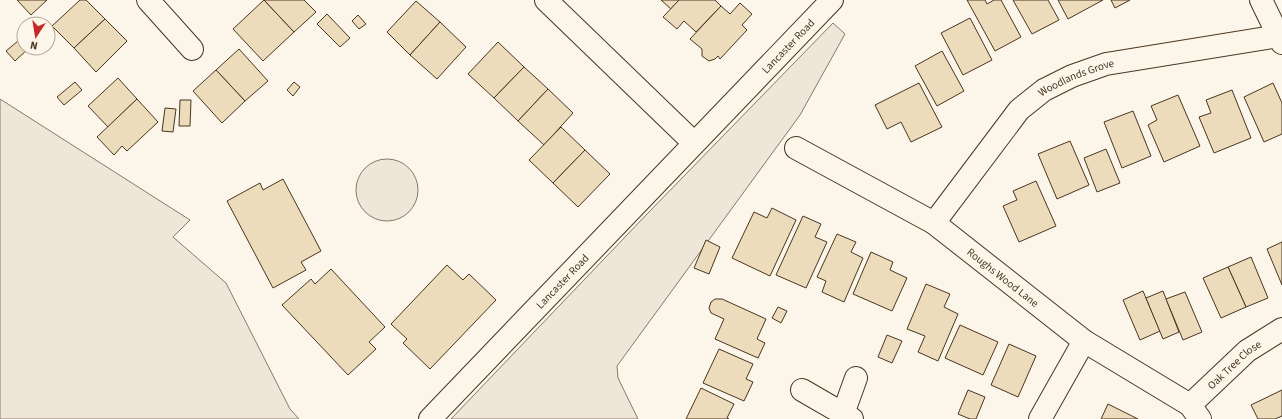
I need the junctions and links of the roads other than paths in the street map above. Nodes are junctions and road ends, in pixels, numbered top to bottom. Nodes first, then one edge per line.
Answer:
1 (546, 0) edge
2 (832, 0) edge
3 (1261, 0) edge
4 (157, 3) edge
5 (1280, 40) edge
6 (192, 49) dead end
7 (694, 143) junction
8 (796, 148) dead end
9 (934, 223) junction
10 (1282, 329) edge
11 (1084, 341) junction
12 (856, 378) dead end
13 (802, 390) dead end
14 (1195, 412) edge
15 (847, 416) edge
16 (430, 419) edge
17 (1040, 419) edge

1 - 7 street
2 - 7 street, Lancaster Road
3 - 5 street, Woodlands Grove
4 - 6 street
5 - 9 street, Woodlands Grove
7 - 16 street, Lancaster Road
8 - 9 street, Roughs Wood Lane
9 - 11 street, Roughs Wood Lane
10 - 14 street, Oak Tree Close
11 - 14 street, Roughs Wood Lane
11 - 17 street
12 - 15 street
13 - 15 street

